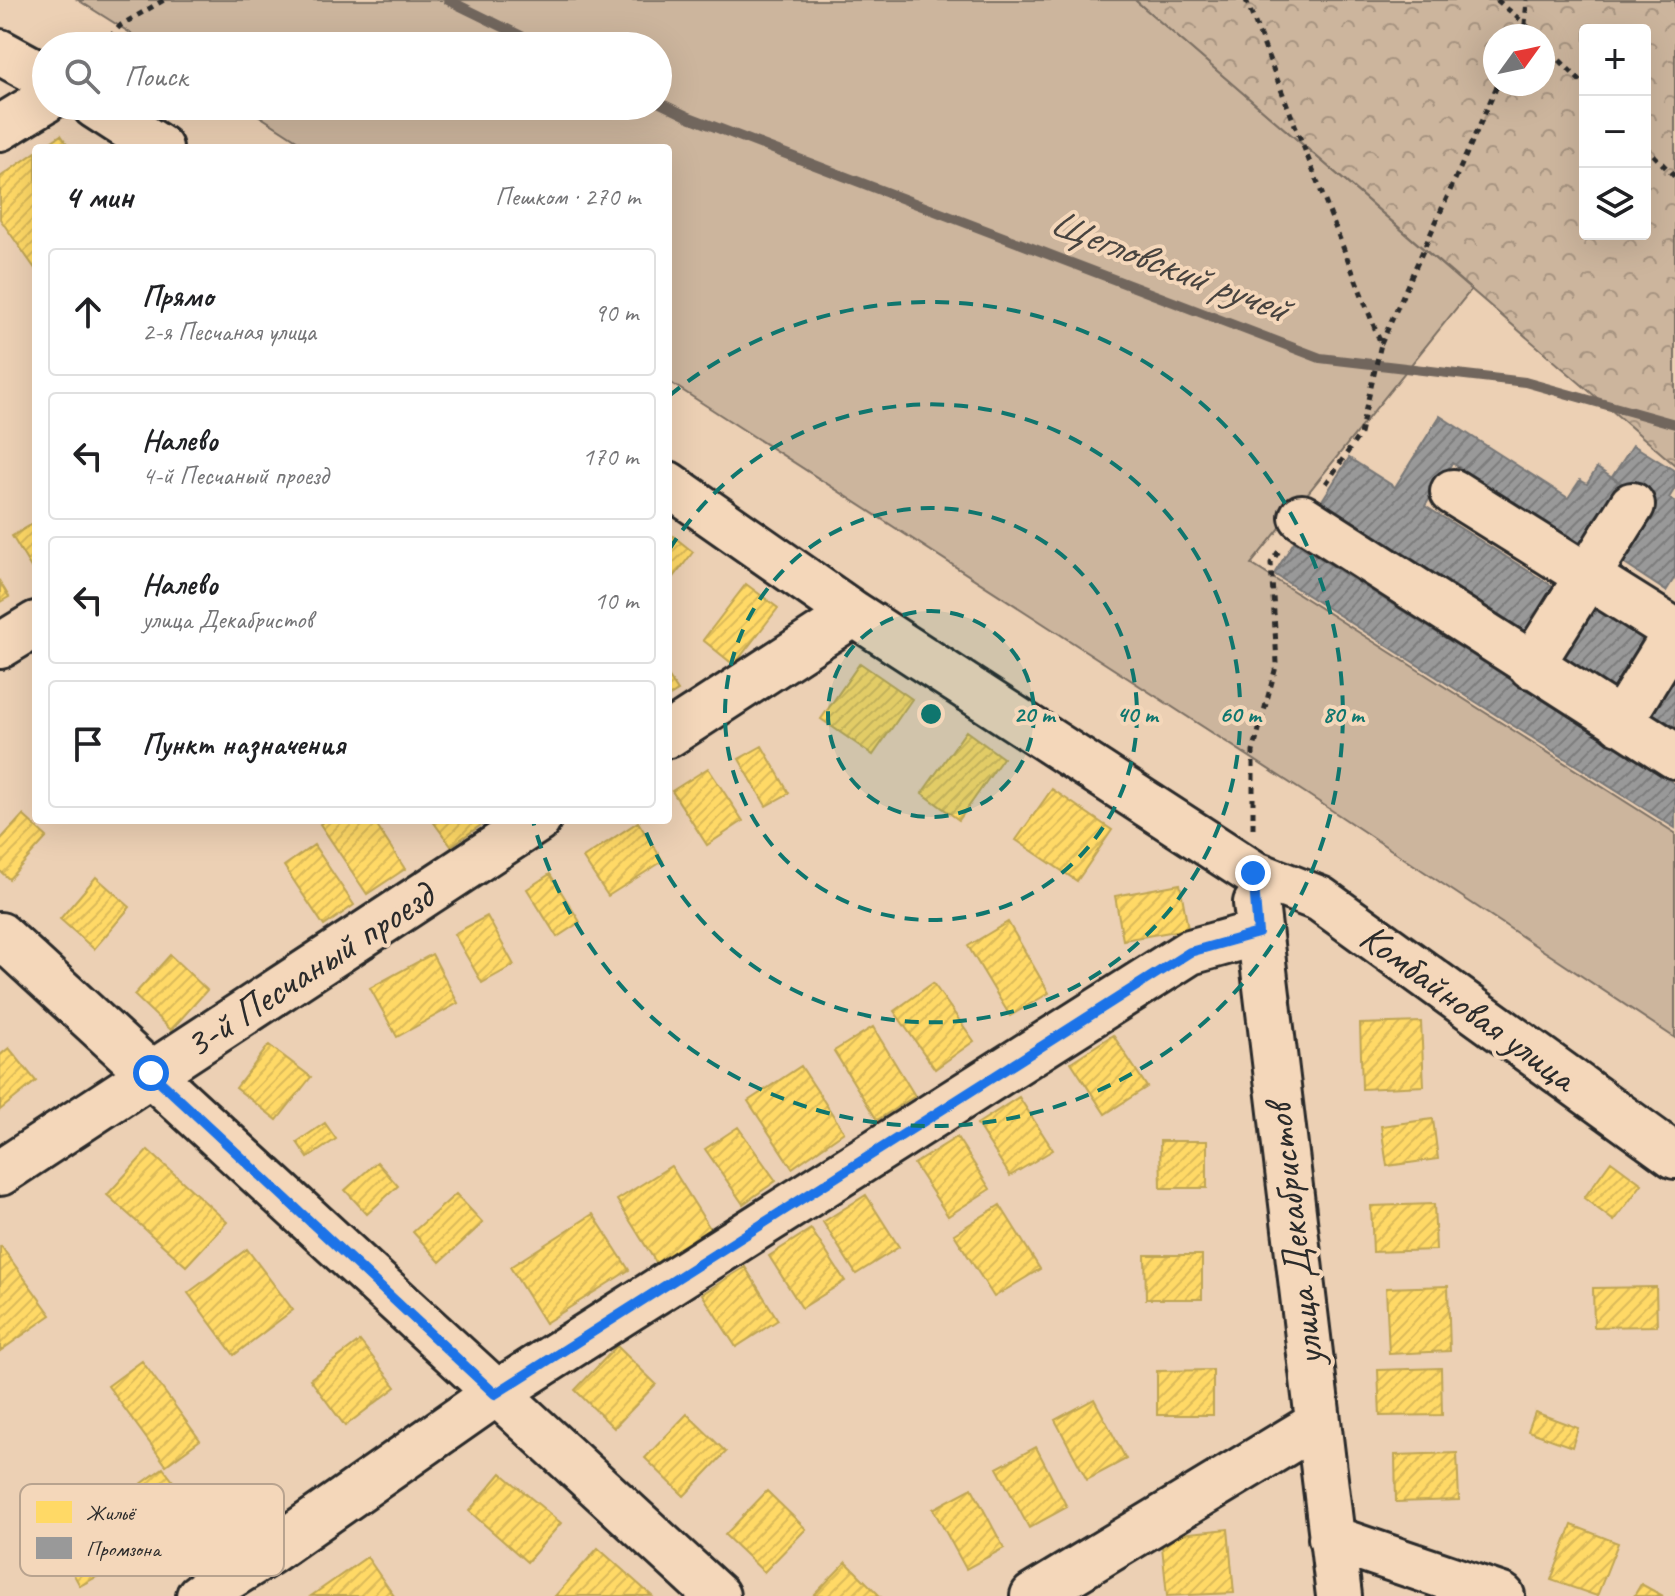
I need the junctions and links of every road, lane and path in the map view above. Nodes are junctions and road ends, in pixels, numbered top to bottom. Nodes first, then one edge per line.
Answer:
1 (164, 0) edge
2 (1246, 0) edge
3 (1497, 0) edge
4 (1527, 0) edge
5 (1525, 24) joint
6 (114, 32) edge
7 (0, 52) edge
8 (1555, 55) edge
9 (32, 69) edge
10 (1579, 80) edge
11 (1493, 96) edge
12 (32, 109) edge
13 (117, 120) edge
14 (0, 128) edge
15 (154, 144) edge
16 (1651, 152) edge
17 (1675, 177) edge
18 (1380, 346) junction
19 (672, 487) edge
20 (1453, 492) dead end
21 (1632, 505) dead end
22 (1302, 517) junction
23 (1588, 576) junction
24 (854, 614) junction
25 (32, 626) edge
26 (1675, 632) edge
27 (0, 646) edge
28 (1531, 666) junction
29 (1620, 722) junction
30 (672, 732) edge
31 (1675, 756) edge
32 (532, 824) edge
33 (1253, 873) junction
34 (1258, 933) junction
35 (0, 935) edge
36 (151, 1073) junction
37 (1675, 1156) edge
38 (0, 1173) edge
39 (495, 1394) junction
40 (1317, 1424) junction
41 (1331, 1538) junction
42 (284, 1542) edge
43 (231, 1576) edge
44 (199, 1596) edge
45 (717, 1596) edge
46 (1033, 1596) edge
47 (1339, 1596) edge
48 (1502, 1596) edge

1 - 6 path
2 - 18 path
3 - 5 path
4 - 5 path
7 - 9 street
8 - 10 path
11 - 18 path
12 - 14 street
13 - 15 street
16 - 17 path
18 - 22 path
19 - 24 street, Комбайновая улица
20 - 23 street
21 - 23 street
22 - 28 street
22 - 33 path
23 - 26 street
23 - 28 street
24 - 30 street
24 - 33 street, Комбайновая улица
25 - 27 street
26 - 29 street
28 - 29 street
29 - 31 street
32 - 36 street, 3-й Песчаный проезд
33 - 34 street, улица Декабристов
33 - 37 street, Комбайновая улица
34 - 39 street
34 - 40 street, улица Декабристов
35 - 36 street
36 - 38 street, 3-й Песчаный проезд
36 - 39 street
39 - 42 street
39 - 45 street
40 - 41 street, улица Декабристов
40 - 46 street
41 - 47 street, улица Декабристов
41 - 48 street
43 - 44 street

